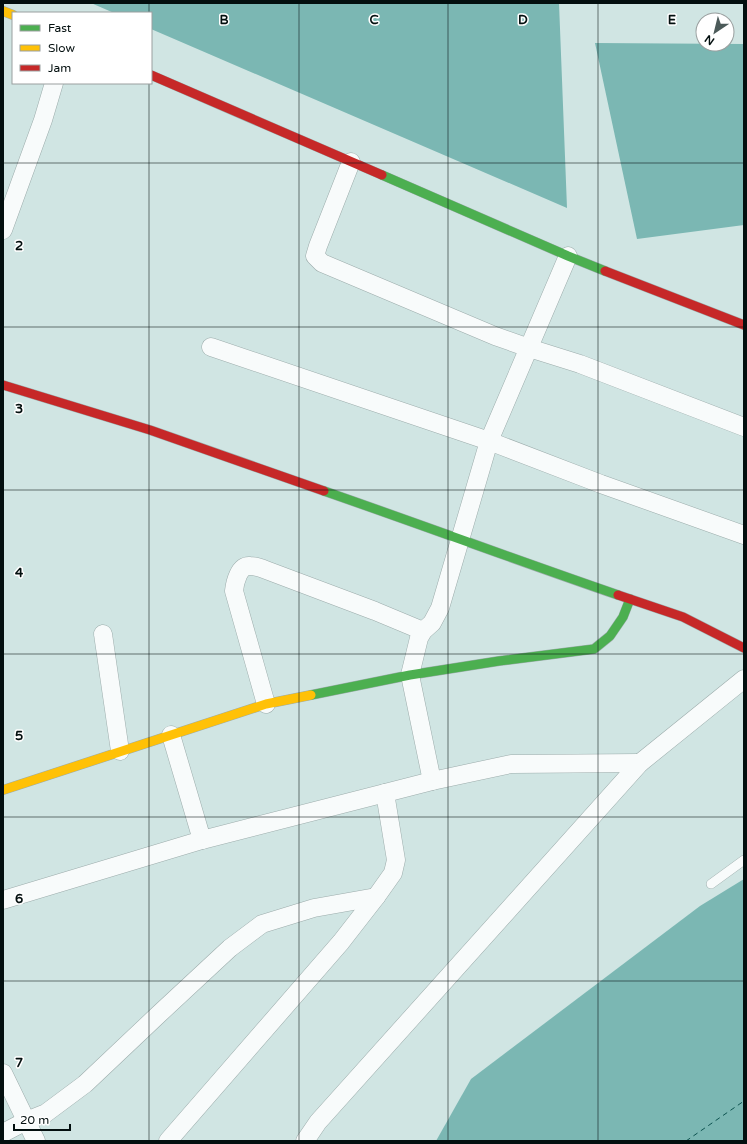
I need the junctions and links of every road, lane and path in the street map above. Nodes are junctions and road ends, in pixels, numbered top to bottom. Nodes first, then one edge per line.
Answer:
1 (152, 75) edge
2 (54, 84) edge
3 (351, 162) junction
4 (3, 230) edge
5 (568, 256) junction
6 (744, 325) edge
7 (210, 347) dead end
8 (529, 348) junction
9 (3, 385) edge
10 (743, 425) edge
11 (489, 440) junction
12 (744, 535) edge
13 (461, 539) junction
14 (630, 599) junction
15 (423, 631) junction
16 (103, 634) dead end
17 (744, 648) edge
18 (410, 675) junction
19 (744, 679) edge
20 (266, 704) junction
21 (171, 734) junction
22 (120, 751) junction
23 (640, 763) junction
24 (432, 781) junction
25 (3, 790) edge
26 (385, 793) junction
27 (202, 840) junction
28 (744, 860) edge
29 (711, 884) dead end
30 (376, 897) junction
31 (3, 900) edge
32 (3, 1073) edge
33 (26, 1121) junction
34 (3, 1133) edge
35 (36, 1141) edge
36 (168, 1141) edge
37 (305, 1141) edge

1 - 3 street
2 - 4 street
3 - 5 street
3 - 8 street
5 - 6 street
5 - 8 street
7 - 11 street
8 - 10 street
8 - 11 street
9 - 13 street
11 - 12 street
11 - 13 street
13 - 14 street
13 - 15 street
14 - 17 street
14 - 18 street
15 - 18 street
15 - 20 street
16 - 22 street
18 - 20 street
18 - 24 street
19 - 23 street
20 - 21 street
21 - 22 street
21 - 27 street
22 - 25 street
23 - 24 street
23 - 37 street
24 - 26 street
26 - 27 street
26 - 30 street
27 - 31 street
28 - 29 lane
30 - 33 street
30 - 36 street
32 - 33 street
33 - 34 street
33 - 35 street

